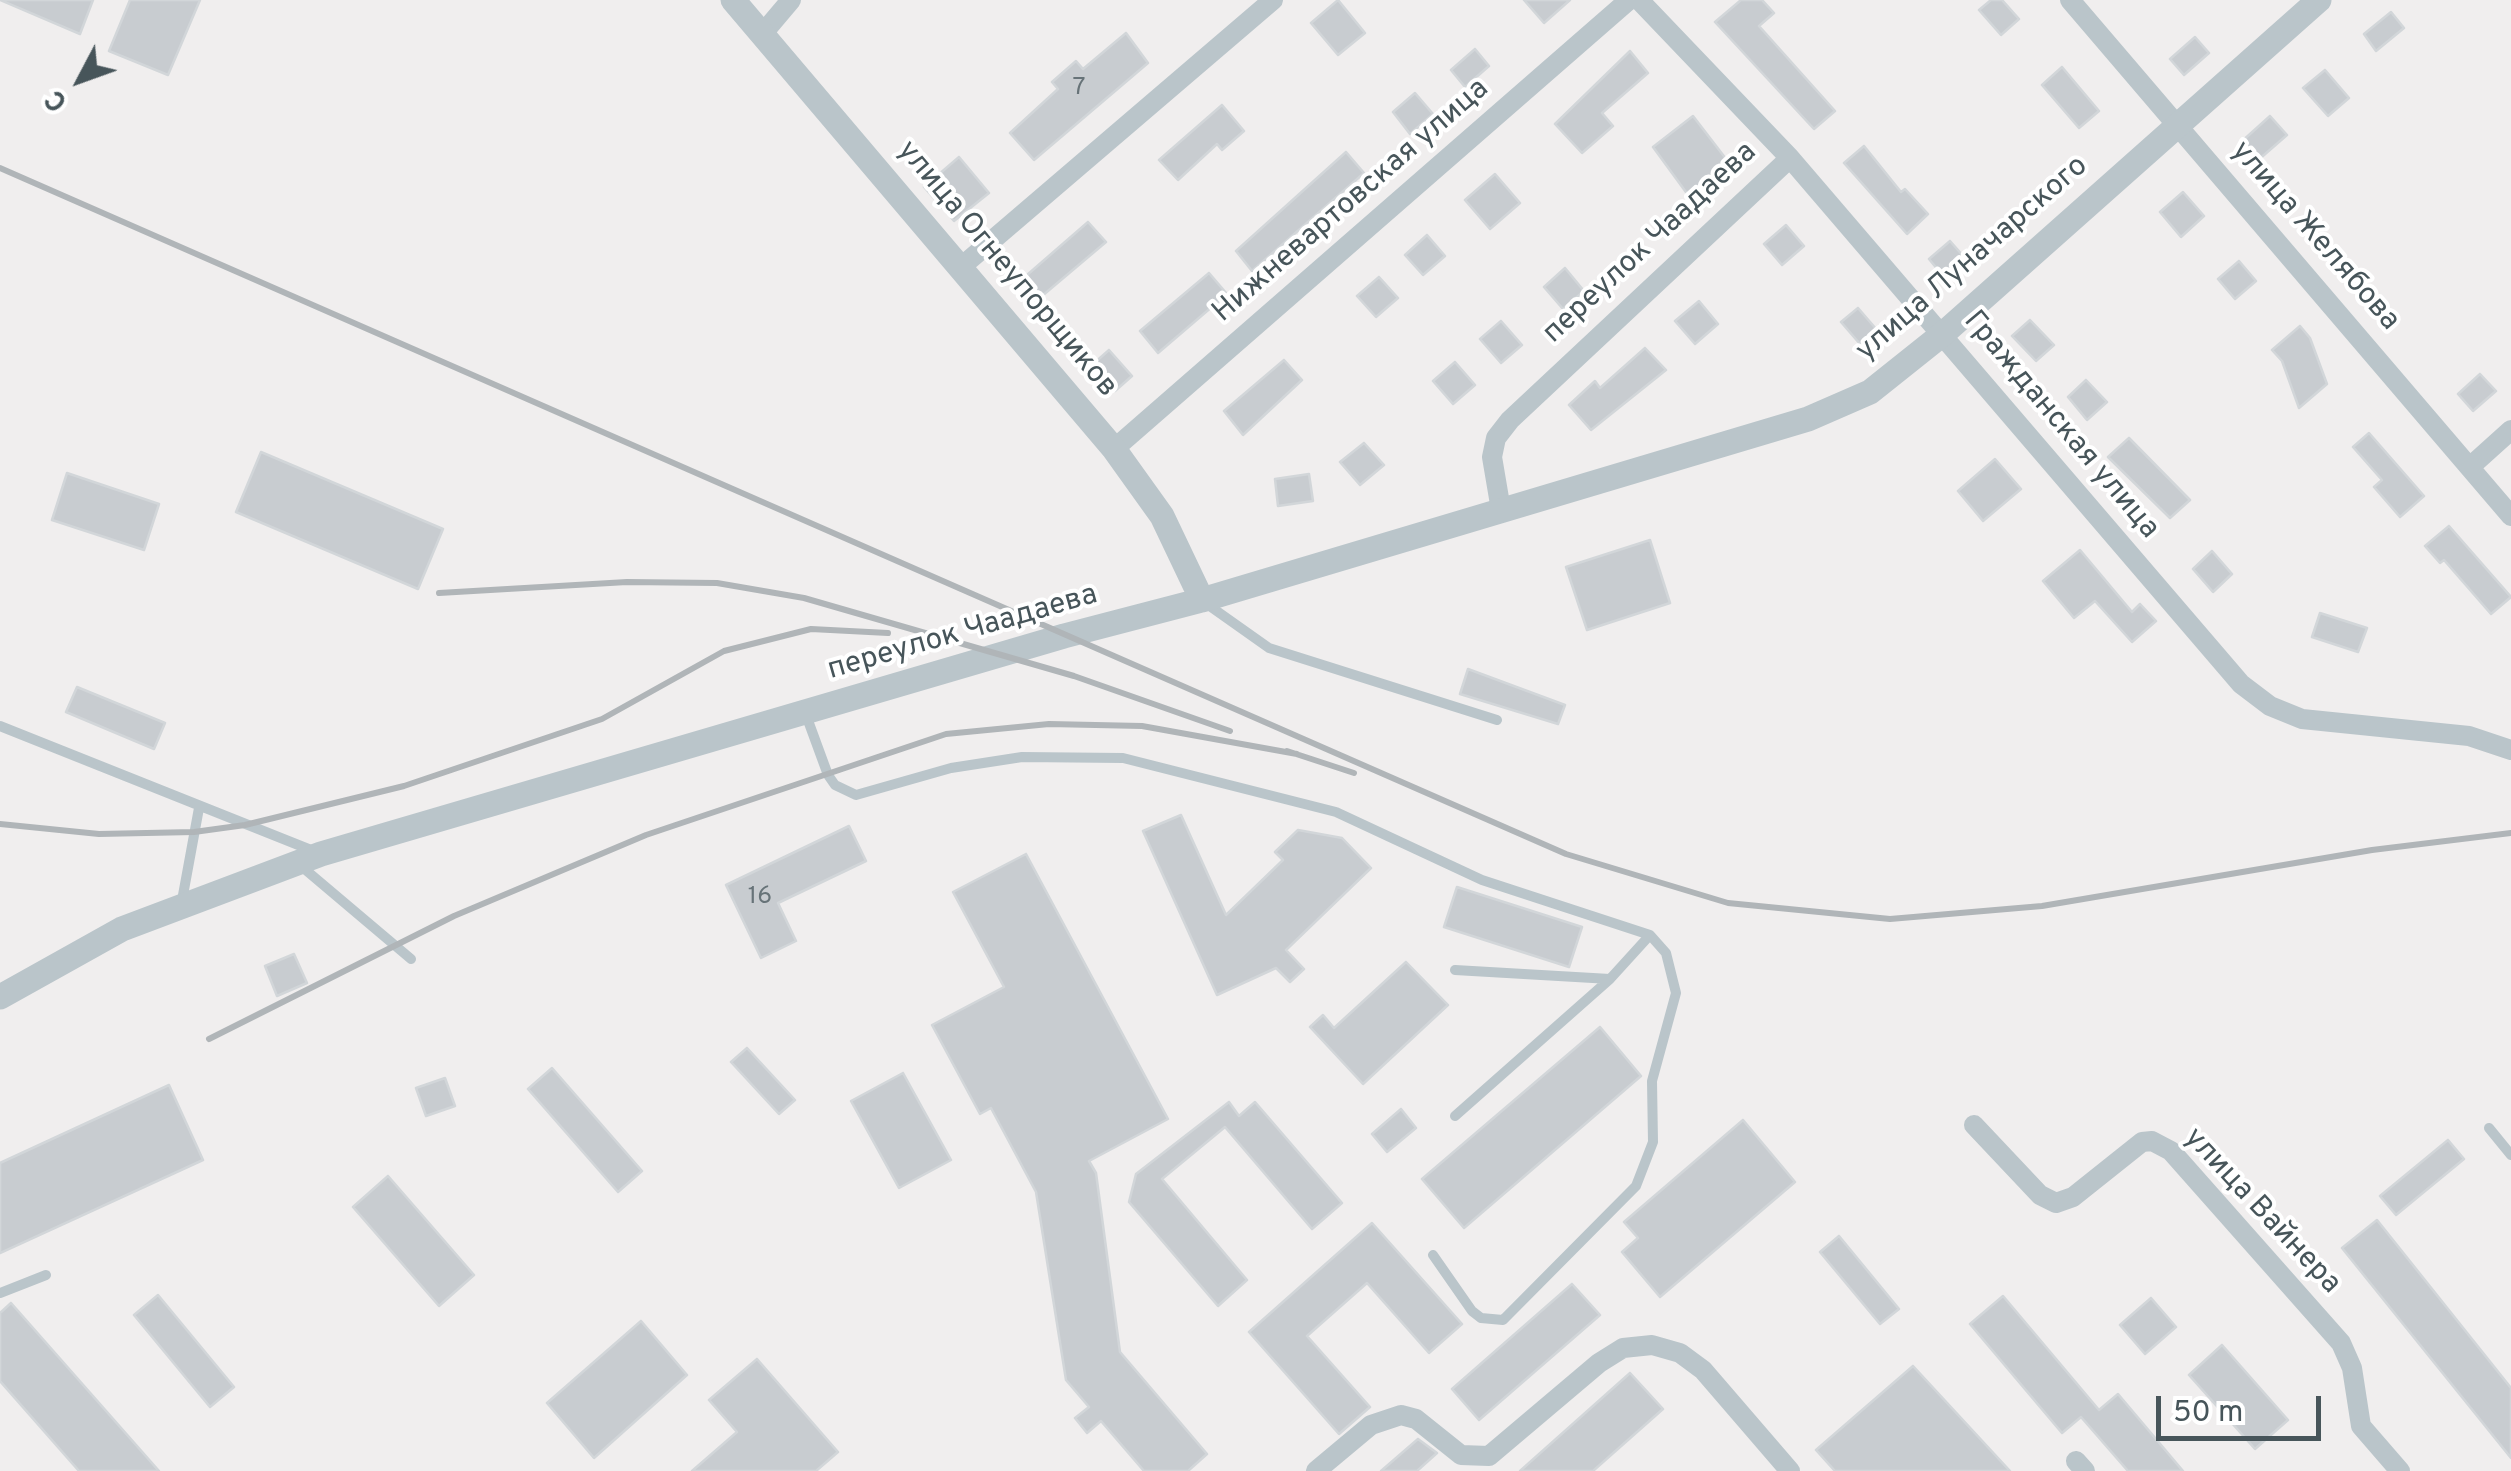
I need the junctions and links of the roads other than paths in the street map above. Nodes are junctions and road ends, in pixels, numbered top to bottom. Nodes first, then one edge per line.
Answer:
1 (733, 0) edge
2 (791, 0) edge
3 (1273, 0) edge
4 (1628, 0) edge
5 (1639, 0) edge
6 (2070, 0) edge
7 (2320, 0) edge
8 (764, 32) junction
9 (2178, 126) junction
10 (1790, 158) junction
11 (961, 267) junction
12 (1944, 334) junction
13 (2511, 430) edge
14 (1114, 449) junction
15 (2471, 466) junction
16 (1501, 510) junction
17 (2511, 516) edge
18 (1202, 600) junction
19 (806, 715) junction
20 (1497, 720) dead end
21 (0, 726) edge
22 (2511, 750) edge
23 (199, 808) junction
24 (309, 858) junction
25 (181, 906) junction
26 (1650, 936) junction
27 (411, 959) dead end
28 (1456, 970) dead end
29 (1610, 979) junction
30 (0, 997) edge
31 (1454, 1116) dead end
32 (1974, 1125) dead end
33 (2488, 1128) dead end
34 (2511, 1156) edge
35 (1433, 1255) dead end
36 (46, 1275) dead end
37 (0, 1293) edge
38 (1316, 1471) edge
39 (1790, 1471) edge
40 (2400, 1471) edge

1 - 8 street, улица Огнеупорщиков
2 - 8 street
3 - 11 street
4 - 14 street, Нижневартовская улица
5 - 10 street, Гражданская улица
6 - 9 street, улица Желябова
7 - 9 street, улица Луначарского
8 - 11 street, улица Огнеупорщиков
9 - 12 street, улица Луначарского
9 - 15 street, улица Желябова
10 - 12 street, Гражданская улица
10 - 16 street, переулок Чаадаева
11 - 14 street, улица Огнеупорщиков
12 - 16 street, улица Луначарского
12 - 22 street, Гражданская улица
13 - 15 street
14 - 18 street, улица Огнеупорщиков
15 - 17 street, улица Желябова
16 - 18 street, переулок Чаадаева
18 - 19 street, переулок Чаадаева
18 - 20 lane
19 - 24 street, переулок Чаадаева
19 - 26 lane
21 - 23 lane
23 - 24 lane
23 - 25 lane
24 - 25 street, переулок Чаадаева
24 - 27 lane
25 - 30 street, переулок Чаадаева
26 - 29 lane
26 - 35 lane
28 - 29 lane
29 - 31 lane
32 - 40 street, улица Вайнера
33 - 34 lane
36 - 37 lane
38 - 39 street

